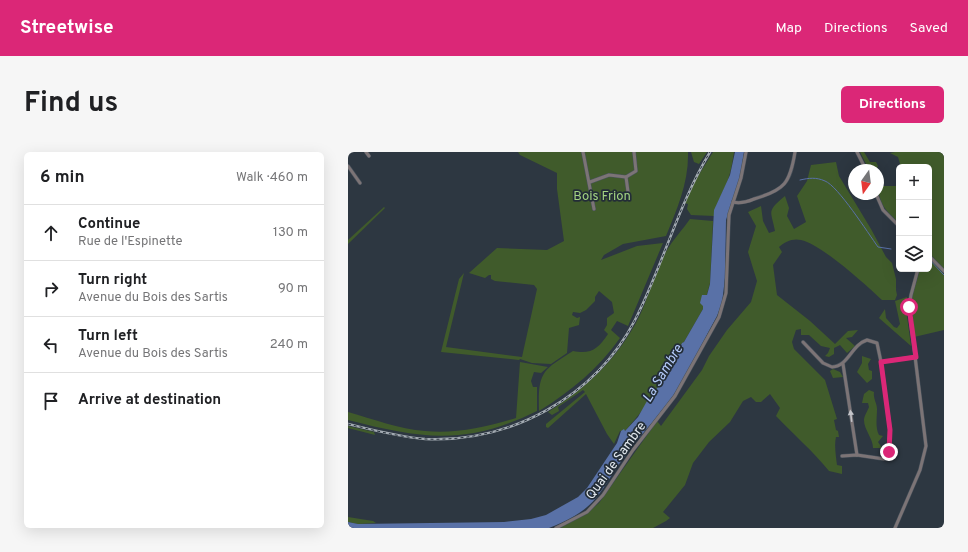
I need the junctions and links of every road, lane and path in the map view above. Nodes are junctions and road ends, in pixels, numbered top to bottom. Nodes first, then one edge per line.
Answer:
1 (366, 152) edge
2 (583, 152) edge
3 (634, 152) edge
4 (746, 152) edge
5 (795, 152) edge
6 (857, 152) edge
7 (369, 156) dead end
8 (863, 164) edge
9 (348, 166) edge
10 (626, 177) junction
11 (590, 182) junction
12 (360, 183) dead end
13 (629, 199) dead end
14 (879, 200) edge
15 (733, 202) junction
16 (594, 209) dead end
17 (896, 223) edge
18 (932, 259) edge
19 (944, 271) edge
20 (917, 272) edge
21 (803, 342) dead end
22 (916, 357) junction
23 (881, 362) junction
24 (843, 364) junction
25 (857, 455) junction
26 (842, 456) dead end
27 (556, 528) edge
28 (895, 528) edge

1 - 7 street
2 - 11 street
3 - 10 street
4 - 15 street, Quai de Sambre
5 - 15 street
6 - 8 street
9 - 12 street
10 - 11 street
10 - 13 street
11 - 16 street
14 - 17 street
15 - 27 street, Quai de Sambre
18 - 19 street
20 - 22 street
21 - 24 street
22 - 23 street
22 - 28 street
23 - 24 street
23 - 25 street
25 -> 24 street
25 - 26 street

